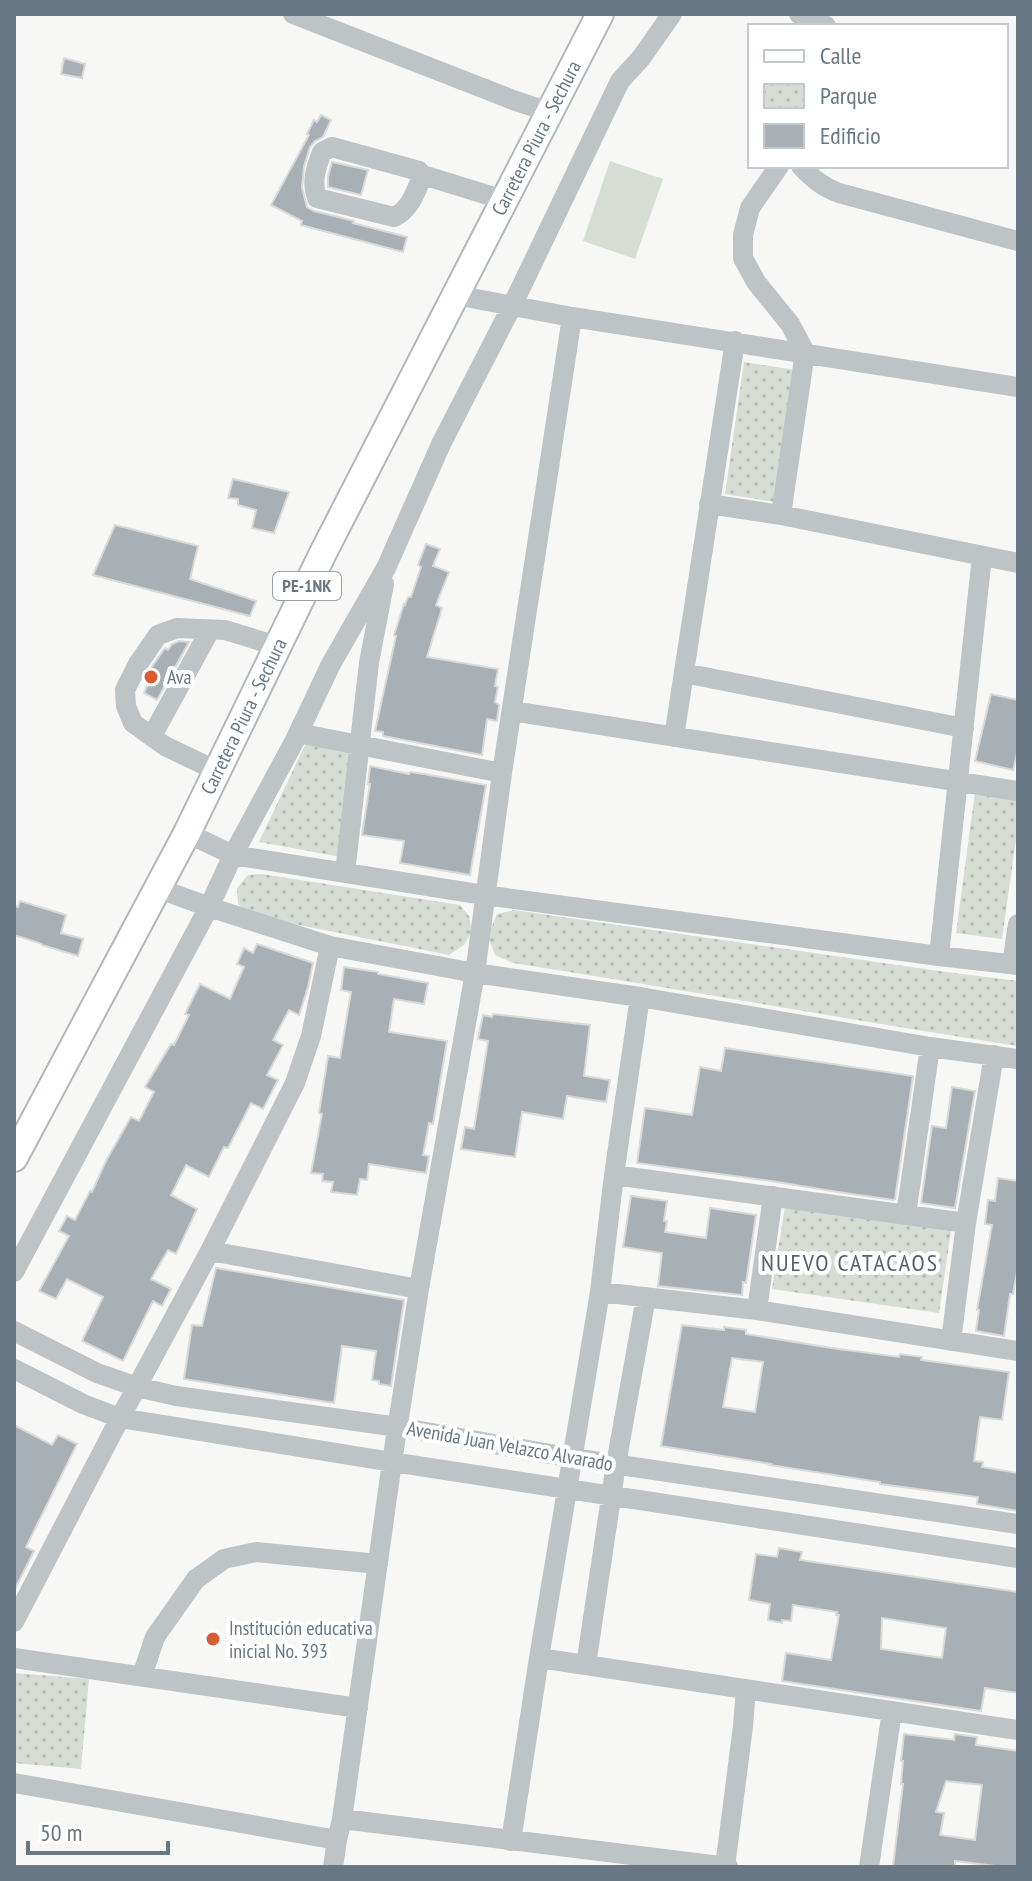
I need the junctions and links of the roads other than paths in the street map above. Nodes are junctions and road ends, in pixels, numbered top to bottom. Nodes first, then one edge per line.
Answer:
1 (293, 14) edge
2 (600, 14) edge
3 (672, 14) edge
4 (799, 14) edge
5 (819, 24) edge
6 (549, 112) junction
7 (778, 168) edge
8 (803, 168) edge
9 (423, 175) junction
10 (504, 200) junction
11 (1018, 241) edge
12 (455, 295) junction
13 (512, 306) junction
14 (572, 317) junction
15 (735, 341) junction
16 (805, 352) junction
17 (1018, 387) edge
18 (709, 504) junction
19 (781, 515) junction
20 (982, 556) junction
21 (1018, 563) edge
22 (386, 568) junction
23 (210, 630) junction
24 (277, 646) junction
25 (684, 673) junction
26 (512, 711) junction
27 (964, 728) junction
28 (298, 733) junction
29 (152, 736) junction
30 (674, 737) junction
31 (360, 746) junction
32 (217, 771) junction
33 (502, 773) junction
34 (958, 781) junction
35 (1018, 791) edge
36 (187, 833) junction
37 (233, 855) junction
38 (345, 873) junction
39 (157, 888) junction
40 (484, 895) junction
41 (209, 907) junction
42 (1018, 924) edge
43 (330, 946) junction
44 (939, 956) junction
45 (1015, 964) edge
46 (475, 973) junction
47 (640, 997) junction
48 (930, 1047) junction
49 (994, 1055) junction
50 (1018, 1059) edge
51 (21, 1134) edge
52 (14, 1158) edge
53 (614, 1175) junction
54 (773, 1196) junction
55 (906, 1215) junction
56 (966, 1223) junction
57 (210, 1251) junction
58 (14, 1272) edge
59 (419, 1289) junction
60 (600, 1292) junction
61 (646, 1297) junction
62 (757, 1310) junction
63 (14, 1331) edge
64 (951, 1341) junction
65 (1018, 1351) edge
66 (14, 1369) edge
67 (137, 1387) junction
68 (120, 1418) junction
69 (398, 1427) junction
70 (573, 1458) junction
71 (392, 1462) junction
72 (616, 1464) junction
73 (568, 1489) junction
74 (612, 1496) junction
75 (1018, 1524) edge
76 (1018, 1558) edge
77 (378, 1564) junction
78 (14, 1622) edge
79 (14, 1658) edge
80 (539, 1658) junction
81 (586, 1665) junction
82 (142, 1676) junction
83 (746, 1689) junction
84 (358, 1708) junction
85 (892, 1711) junction
86 (1018, 1730) edge
87 (14, 1783) edge
88 (342, 1819) junction
89 (337, 1840) junction
90 (511, 1841) junction
91 (333, 1867) edge
92 (726, 1867) edge
93 (869, 1867) edge

1 - 6 street
2 - 6 main road, Carretera Piura - Sechura / PE-1NK
3 - 13 street
4 - 5 street
6 - 10 main road, Carretera Piura - Sechura / PE-1NK
7 - 16 street
8 - 11 street
9 - 9 street
9 - 10 street
10 - 12 main road, Carretera Piura - Sechura / PE-1NK
12 - 13 street
12 - 24 main road, Carretera Piura - Sechura / PE-1NK
13 - 14 street
13 - 22 street
14 - 15 street
14 - 26 street
15 - 16 street
15 - 18 street
16 - 17 street
16 - 19 street
18 - 19 street
18 - 25 street
19 - 20 street
20 - 21 street
20 - 27 street
22 - 28 street
22 - 31 street
23 - 24 street
23 - 29 street
23 - 29 street
24 - 32 main road, Carretera Piura - Sechura / PE-1NK
25 - 27 street
25 - 30 street
26 - 30 street
26 - 33 street
27 - 34 street
28 - 31 street
28 - 37 street
29 - 32 street
30 - 34 street
31 - 33 street
31 - 38 street
32 - 36 main road, Carretera Piura - Sechura / PE-1NK
33 - 40 street
34 - 35 street
34 - 44 street
36 - 37 street
36 - 39 main road, Carretera Piura - Sechura / PE-1NK
37 - 38 street
37 - 41 street
38 - 40 street
39 - 41 street
39 - 51 main road, Carretera Piura - Sechura / PE-1NK
40 - 44 street
40 - 46 street
41 - 43 street
41 - 58 street
42 - 45 street
43 - 46 street
43 - 57 street
44 - 45 street
46 - 47 street
46 - 59 street
47 - 48 street
47 - 53 street
48 - 49 street
48 - 55 street
49 - 50 street
49 - 56 street
51 - 52 main road, Carretera Piura - Sechura / PE-1NK
53 - 54 street
53 - 60 street
54 - 55 street
54 - 62 street
55 - 56 street
56 - 64 street
57 - 59 street
57 - 67 street
59 - 69 street
60 - 61 street
60 - 70 street
61 - 62 street
61 - 72 street
62 - 64 street
63 - 67 street, Avenida Juan Velazco Alvarado
64 - 65 street
66 - 68 street, Avenida Juan Velazco Alvarado
67 - 68 street
67 - 69 street, Avenida Juan Velazco Alvarado
68 - 71 street, Avenida Juan Velazco Alvarado
68 - 78 street
69 - 70 street, Avenida Juan Velazco Alvarado
69 - 71 street
70 - 72 street, Avenida Juan Velazco Alvarado
70 - 73 street
71 - 73 street, Avenida Juan Velazco Alvarado
71 - 77 street
72 - 74 street
72 - 75 street, Avenida Juan Velazco Alvarado
73 - 74 street, Avenida Juan Velazco Alvarado
73 - 80 street
74 - 76 street, Avenida Juan Velazco Alvarado
74 - 81 street
77 - 82 street
77 - 84 street
79 - 82 street
80 - 81 street
80 - 90 street
81 - 83 street
82 - 84 street
83 - 85 street
83 - 92 street
84 - 88 street
85 - 86 street
85 - 93 street
87 - 89 street
88 - 89 street
88 - 90 street
89 - 91 street
90 - 92 street

